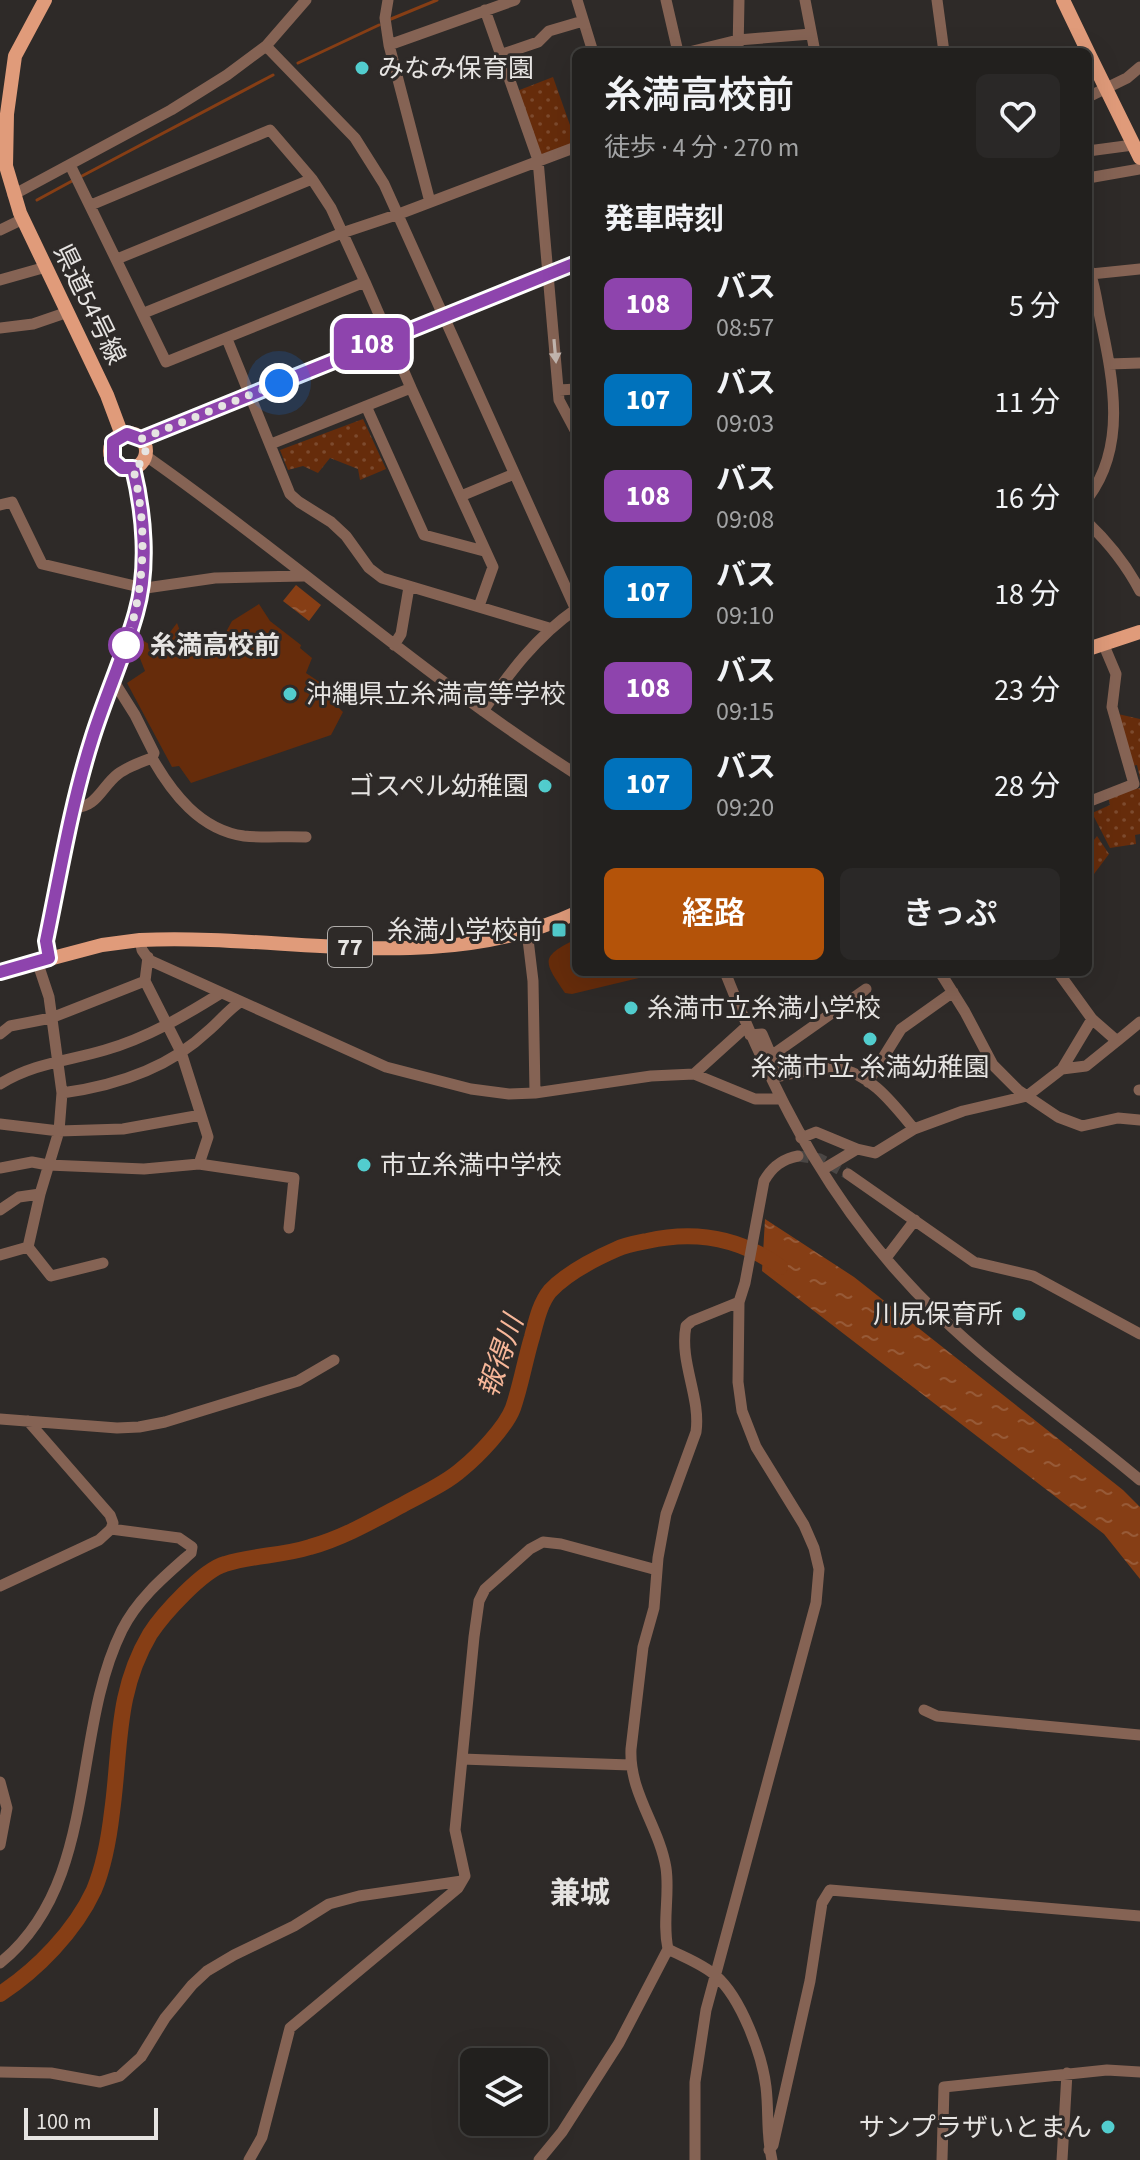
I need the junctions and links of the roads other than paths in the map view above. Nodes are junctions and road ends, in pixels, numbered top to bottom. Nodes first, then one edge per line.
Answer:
1 (45, 0) edge
2 (306, 0) edge
3 (388, 0) edge
4 (515, 0) edge
5 (577, 0) edge
6 (666, 0) edge
7 (739, 0) edge
8 (805, 0) edge
9 (937, 0) edge
10 (1063, 0) edge
11 (485, 10) junction
12 (583, 21) junction
13 (811, 34) junction
14 (389, 45) junction
15 (266, 46) junction
16 (738, 46) edge
17 (592, 48) edge
18 (677, 48) edge
19 (814, 48) edge
20 (943, 48) edge
21 (1086, 48) edge
22 (500, 55) junction
23 (1092, 61) edge
24 (1140, 67) edge
25 (1105, 89) junction
26 (1092, 95) edge
27 (572, 148) edge
28 (1092, 151) edge
29 (1136, 151) edge
30 (538, 160) junction
31 (70, 165) junction
32 (1140, 169) edge
33 (1092, 177) edge
34 (312, 179) junction
35 (6, 198) edge
36 (430, 202) junction
37 (91, 205) junction
38 (399, 214) junction
39 (23, 219) junction
40 (0, 230) edge
41 (342, 233) junction
42 (117, 259) junction
43 (572, 265) edge
44 (46, 267) junction
45 (1140, 269) edge
46 (1092, 270) edge
47 (550, 273) junction
48 (0, 280) edge
49 (365, 282) junction
50 (1092, 303) edge
51 (68, 312) junction
52 (144, 313) junction
53 (444, 315) junction
54 (0, 328) edge
55 (391, 337) junction
56 (227, 339) junction
57 (1140, 363) edge
58 (1109, 364) junction
59 (411, 388) junction
60 (572, 389) edge
61 (559, 390) junction
62 (251, 394) junction
63 (366, 406) junction
64 (572, 424) edge
65 (122, 435) junction
66 (141, 439) junction
67 (271, 444) junction
68 (146, 456) junction
69 (133, 468) junction
70 (514, 474) junction
71 (1092, 490) edge
72 (461, 496) junction
73 (6, 503) edge
74 (1092, 527) edge
75 (484, 551) junction
76 (305, 576) junction
77 (1139, 582) edge
78 (141, 587) junction
79 (409, 587) junction
80 (572, 600) edge
81 (479, 606) junction
82 (572, 609) edge
83 (549, 628) junction
84 (1140, 632) edge
85 (1140, 640) edge
86 (394, 645) junction
87 (1105, 648) junction
88 (1092, 649) edge
89 (1092, 650) edge
90 (113, 680) junction
91 (483, 711) junction
92 (152, 758) junction
93 (572, 771) edge
94 (1092, 800) edge
95 (74, 807) junction
96 (306, 837) dead end
97 (572, 914) edge
98 (527, 931) junction
99 (140, 940) junction
100 (148, 957) junction
101 (43, 959) junction
102 (0, 972) edge
103 (727, 976) edge
104 (943, 976) edge
105 (1061, 976) edge
106 (145, 981) junction
107 (866, 989) dead end
108 (953, 992) junction
109 (221, 993) junction
110 (240, 1002) junction
111 (51, 1018) junction
112 (1092, 1019) junction
113 (1140, 1022) edge
114 (168, 1026) junction
115 (749, 1031) junction
116 (0, 1034) edge
117 (1117, 1041) junction
118 (181, 1052) junction
119 (771, 1056) junction
120 (58, 1062) junction
121 (1062, 1069) junction
122 (694, 1074) junction
123 (868, 1082) junction
124 (0, 1084) edge
125 (62, 1093) junction
126 (535, 1093) junction
127 (1027, 1096) junction
128 (779, 1099) junction
129 (201, 1115) junction
130 (1140, 1120) edge
131 (0, 1124) edge
132 (914, 1129) junction
133 (59, 1131) junction
134 (801, 1138) junction
135 (857, 1149) junction
136 (798, 1156) dead end
137 (199, 1164) junction
138 (48, 1165) junction
139 (0, 1168) edge
140 (822, 1170) junction
141 (848, 1174) tunnel mouth
142 (40, 1194) junction
143 (0, 1210) edge
144 (915, 1220) junction
145 (289, 1228) dead end
146 (28, 1247) junction
147 (0, 1255) edge
148 (886, 1258) junction
149 (103, 1263) dead end
150 (739, 1302) junction
151 (1140, 1334) edge
152 (334, 1360) dead end
153 (0, 1419) edge
154 (28, 1421) junction
155 (1140, 1480) edge
156 (111, 1529) junction
157 (657, 1570) junction
158 (0, 1586) edge
159 (924, 1710) dead end
160 (1140, 1735) edge
161 (462, 1759) junction
162 (630, 1765) junction
163 (0, 1782) edge
164 (0, 1845) edge
165 (462, 1881) junction
166 (1140, 1916) edge
167 (668, 1949) junction
168 (0, 1963) edge
169 (715, 1975) junction
170 (0, 2072) edge
171 (1140, 2072) edge
172 (1067, 2073) junction
173 (770, 2155) edge
174 (249, 2160) edge
175 (539, 2160) edge
176 (695, 2160) edge
177 (942, 2160) edge
178 (1062, 2160) edge

1 - 35 main road, 県道54号線
2 - 15 street
3 - 14 street
4 - 11 street
5 - 12 street
6 - 18 street
7 - 16 street
8 - 13 street
9 - 20 street
10 - 21 main road
11 - 14 street
11 - 22 street
12 - 17 street
12 - 22 street
13 - 16 street
13 - 19 street
14 - 36 street
15 - 31 street
15 - 38 street
22 - 30 street
23 - 25 main road
24 - 25 street
25 - 26 street
25 - 29 main road
27 - 30 street
28 - 29 street
30 - 36 street
30 - 47 street
31 - 35 street
31 - 37 street
32 - 33 street
34 - 37 street
34 - 41 street
34 - 42 street
35 - 39 main road, 県道54号線
36 - 38 street
37 - 42 street
38 - 41 street
38 - 53 street
39 - 40 street
39 - 44 main road, 県道54号線
41 - 49 street
41 - 52 street
42 - 52 street
43 - 47 street
44 - 48 street
44 - 51 main road, 県道54号線
45 - 46 street
47 - 53 street
47 -> 61 street
49 - 55 street
49 - 56 street
50 - 58 street
51 - 54 street
51 - 65 main road, 県道54号線
52 - 56 street
53 - 55 street
53 - 70 street
55 - 59 street
55 - 62 street
56 - 62 street
57 - 58 street
58 - 71 street
59 - 63 street
59 - 72 street
60 - 61 street
61 - 64 street
62 - 66 street
62 - 67 street
63 - 67 street
63 - 75 street
65 - 66 main road
65 - 69 main road, 県道54号線
66 - 68 main road
67 - 79 street
68 - 69 main road
68 - 76 street
69 - 78 main road, 県道54号線
70 - 72 street
70 - 80 street
72 - 75 street
73 - 78 street
74 - 77 street
75 - 81 street
76 - 78 street
76 - 86 street
78 - 90 main road, 県道54号線
79 - 81 street
79 - 86 street
81 - 83 street
82 - 83 street
83 - 91 street
84 - 88 main road
85 - 87 main road
86 - 91 street
87 - 89 main road
87 - 94 street
90 - 92 street
90 - 95 main road, 県道54号線
91 - 93 street
92 - 95 street
92 - 96 street
95 - 101 main road, 県道54号線
97 - 98 main road, 77
98 - 99 main road, 77
98 - 126 street
99 - 100 street
99 - 101 main road, 77
100 - 106 street
100 - 109 street
101 - 102 main road, 77
101 - 111 street
103 - 115 street
104 - 108 street
105 - 112 street
106 - 111 street
106 - 114 street
107 - 119 street
108 - 123 street
108 - 127 street
109 - 110 street
109 - 114 street
110 - 118 street
110 - 126 street
111 - 116 street
111 - 120 street
112 - 117 street
112 - 121 street
113 - 117 street
114 - 118 street
114 - 120 street
115 - 119 street
115 - 122 street
115 - 128 street
117 - 121 street
118 - 125 street
118 - 129 street
119 - 123 street
120 - 124 street
120 - 125 street
121 - 127 street
122 - 126 street
122 - 128 street
123 - 132 street
125 - 133 street
127 - 130 street
127 - 132 street
128 - 134 street
129 - 133 street
129 - 137 street
131 - 133 street
132 - 135 street
133 - 138 street
134 - 135 street
134 - 140 street
135 - 140 street
136 - 150 street
137 - 138 street
137 - 145 street
138 - 139 street
138 - 142 street
140 - 148 street
141 - 144 street
142 - 143 street
142 - 146 street
144 - 148 street
144 - 151 street
146 - 147 street
146 - 149 street
148 - 155 street
150 - 157 street
150 - 169 street
152 - 154 street
153 - 154 street
154 - 156 street
156 - 158 street
156 - 168 street
157 - 161 street
157 - 162 street
159 - 160 street
161 - 162 street
161 - 165 street
162 - 167 street
163 - 164 street
165 - 170 street
165 - 174 street
166 - 173 street
167 - 169 street
167 - 175 street
169 - 173 street
169 - 176 street
171 - 172 street
172 - 177 street
172 - 178 street

